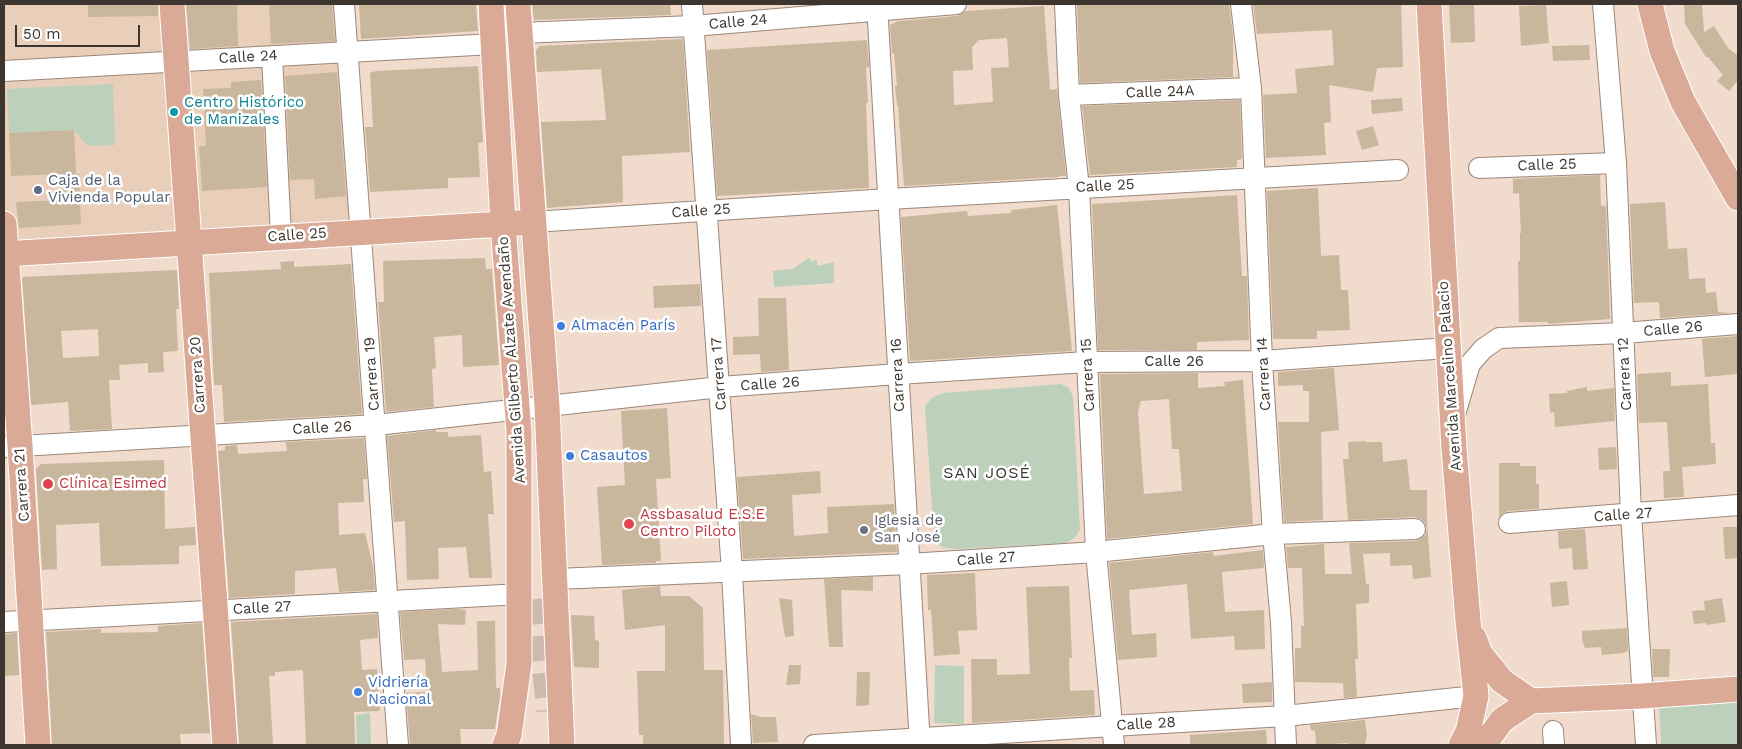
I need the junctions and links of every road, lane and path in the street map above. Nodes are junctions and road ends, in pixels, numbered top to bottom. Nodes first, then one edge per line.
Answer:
1 (172, 4) edge
2 (344, 4) edge
3 (491, 4) edge
4 (518, 4) edge
5 (692, 4) edge
6 (956, 4) edge
7 (1065, 4) edge
8 (1242, 4) edge
9 (1429, 4) edge
10 (1603, 4) edge
11 (1650, 4) edge
12 (878, 6) edge
13 (693, 26) junction
14 (520, 33) junction
15 (493, 44) junction
16 (348, 52) junction
17 (272, 56) junction
18 (176, 61) junction
19 (4, 71) edge
20 (1251, 88) junction
21 (1069, 95) junction
22 (1616, 163) junction
23 (1479, 168) dead end
24 (1398, 170) dead end
25 (1255, 177) junction
26 (1079, 188) junction
27 (1738, 198) edge
28 (888, 199) junction
29 (706, 211) junction
30 (533, 222) junction
31 (4, 224) edge
32 (504, 224) junction
33 (362, 231) junction
34 (281, 236) junction
35 (189, 242) junction
36 (5, 254) edge
37 (1738, 324) edge
38 (1623, 334) junction
39 (1448, 348) junction
40 (1262, 361) junction
41 (1087, 362) junction
42 (898, 374) junction
43 (720, 387) junction
44 (547, 406) junction
45 (519, 421) junction
46 (1453, 423) junction
47 (376, 425) junction
48 (203, 436) junction
49 (12, 447) edge
50 (1738, 505) edge
51 (1632, 514) junction
52 (1509, 523) dead end
53 (1416, 529) dead end
54 (1273, 534) junction
55 (1096, 552) junction
56 (909, 564) junction
57 (732, 572) junction
58 (556, 579) junction
59 (529, 596) junction
60 (389, 601) junction
61 (215, 610) junction
62 (30, 621) junction
63 (4, 622) edge
64 (1468, 622) junction
65 (1738, 689) edge
66 (1476, 696) junction
67 (1642, 696) junction
68 (1531, 701) junction
69 (1285, 716) junction
70 (1113, 735) edge
71 (919, 741) edge
72 (38, 745) edge
73 (225, 745) edge
74 (398, 745) edge
75 (505, 745) edge
76 (562, 745) edge
77 (741, 745) edge
78 (814, 745) edge
79 (1286, 745) edge
80 (1461, 745) edge
81 (1484, 745) edge
82 (1646, 745) edge

1 - 18 main road, Carrera 20
2 - 16 street, Carrera 19
3 - 15 main road, Avenida Gilberto Alzate Avendaño
4 - 14 main road, Avenida Gilberto Alzate Avendaño
5 - 13 street, Carrera 17
6 - 12 street, Calle 24
7 - 21 street, Carrera 15
8 - 20 street, Carrera 14
9 - 39 main road, Avenida Marcelino Palacio
10 - 22 street, Carrera 12
11 - 27 main road
12 - 13 street, Calle 24
12 - 28 street, Carrera 16
13 - 14 street, Calle 24
13 - 29 street, Carrera 17
14 - 30 main road, Avenida Gilberto Alzate Avendaño
15 - 16 street, Calle 24
15 - 32 main road, Avenida Gilberto Alzate Avendaño
16 - 17 street, Calle 24
16 - 33 street, Carrera 19
17 - 18 street, Calle 24
17 - 34 street
18 - 19 street, Calle 24
18 - 35 main road, Carrera 20
20 - 21 street, Calle 24A
20 - 25 street, Carrera 14
21 - 26 street, Carrera 15
22 - 23 street, Calle 25
22 - 38 street, Carrera 12
24 - 25 street, Calle 25
25 - 26 street, Calle 25
25 - 40 street, Carrera 14
26 - 28 street, Calle 25
26 - 41 street, Carrera 15
28 - 29 street, Calle 25
28 - 42 street, Carrera 16
29 - 30 street, Calle 25
29 - 43 street, Carrera 17
30 - 32 main road, Calle 25
30 - 44 main road, Avenida Gilberto Alzate Avendaño
31 - 36 main road, Carrera 21
32 - 33 main road, Calle 25
32 - 45 main road, Avenida Gilberto Alzate Avendaño
33 - 34 main road, Calle 25
33 - 47 street, Carrera 19
34 - 35 main road, Calle 25
35 - 36 main road, Calle 25
35 - 48 main road, Carrera 20
36 - 49 main road, Carrera 21
37 - 38 street, Calle 26
38 - 46 street, Calle 26
38 - 51 street, Carrera 12
39 - 40 street, Calle 26
39 - 46 main road, Avenida Marcelino Palacio
40 - 41 street, Calle 26
40 - 54 street, Carrera 14
41 - 42 street, Calle 26
41 - 55 street, Carrera 15
42 - 43 street, Calle 26
42 - 56 street, Carrera 16
43 - 44 street, Calle 26
43 - 57 street, Carrera 17
44 - 45 street, Calle 26
44 - 58 main road, Avenida Gilberto Alzate Avendaño
45 - 47 street, Calle 26
45 - 59 main road, Avenida Gilberto Alzate Avendaño
46 - 64 main road, Avenida Marcelino Palacio
47 - 48 street, Calle 26
47 - 60 street, Carrera 19
48 - 49 street, Calle 26
48 - 61 main road, Carrera 20
49 - 62 main road, Carrera 21
50 - 51 street, Calle 27
51 - 52 street, Calle 27
51 - 67 street, Carrera 12
53 - 54 street, Calle 27
54 - 55 street, Calle 27
54 - 69 street, Carrera 14
55 - 56 street, Calle 27
55 - 70 street, Carrera 15
56 - 57 street, Calle 27
56 - 71 street, Carrera 16
57 - 58 street, Calle 27
57 - 77 street, Carrera 17
58 - 76 main road, Avenida Gilberto Alzate Avendaño
59 - 60 street, Calle 27
59 - 75 main road, Avenida Gilberto Alzate Avendaño
60 - 61 street, Calle 27
60 - 74 street, Carrera 19
61 - 62 street, Calle 27
61 - 73 main road, Carrera 20
62 - 63 street, Calle 27
62 - 72 main road, Carrera 21
64 - 66 main road, Avenida Marcelino Palacio
64 - 68 main road
65 - 67 main road
66 - 69 street, Calle 28
66 - 80 main road, Avenida Marcelino Palacio
67 - 68 main road
67 - 82 street, Carrera 12
68 - 81 main road
69 - 70 street, Calle 28
69 - 79 street, Carrera 14
70 - 71 street, Calle 28
71 - 78 street, Calle 28

